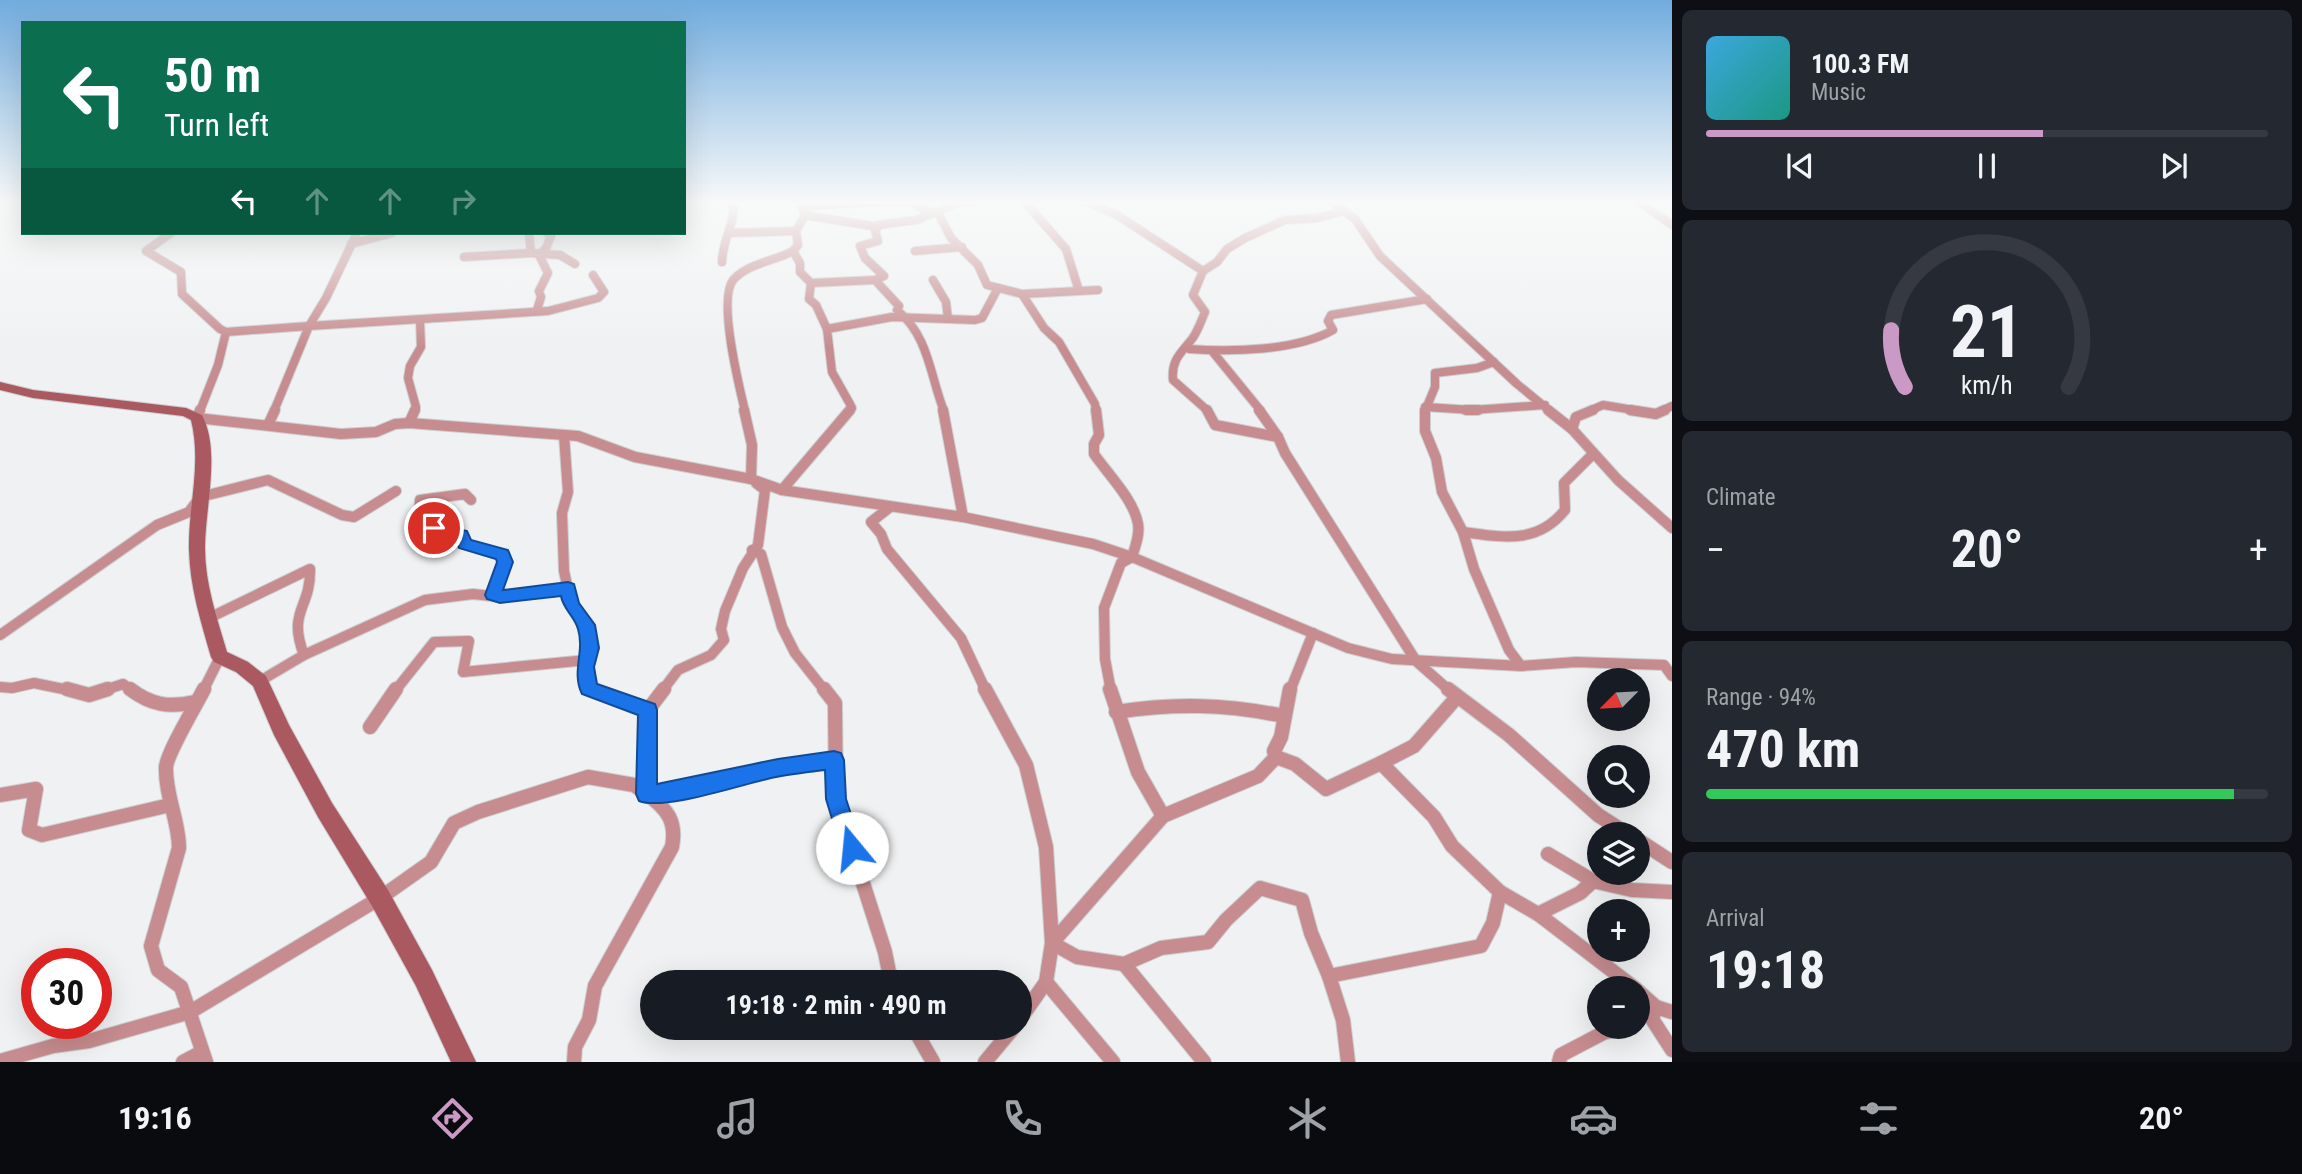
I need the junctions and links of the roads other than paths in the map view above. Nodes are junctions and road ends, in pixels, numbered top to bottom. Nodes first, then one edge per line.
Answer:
1 (147, 251) edge
2 (348, 251) edge
3 (540, 251) edge
4 (723, 251) edge
5 (793, 251) joint
6 (862, 251) edge
7 (915, 251) dead end
8 (920, 251) edge
9 (965, 251) edge
10 (1066, 251) edge
11 (1169, 251) edge
12 (1227, 251) edge
13 (1376, 251) edge
14 (535, 253) junction
15 (464, 257) dead end
16 (722, 262) dead end
17 (575, 264) dead end
18 (1203, 271) junction
19 (593, 275) dead end
20 (875, 279) junction
21 (933, 280) dead end
22 (811, 283) junction
23 (998, 288) junction
24 (1098, 290) dead end
25 (1079, 291) junction
26 (1022, 294) junction
27 (1427, 299) junction
28 (537, 310) junction
29 (907, 318) junction
30 (948, 319) junction
31 (421, 320) junction
32 (309, 326) junction
33 (827, 329) junction
34 (226, 332) junction
35 (1187, 346) junction
36 (1212, 351) junction
37 (1494, 362) junction
38 (0, 386) edge
39 (1545, 405) junction
40 (1672, 406) edge
41 (1425, 407) junction
42 (197, 418) junction
43 (410, 424) junction
44 (268, 425) junction
45 (1572, 429) junction
46 (564, 435) junction
47 (1278, 437) junction
48 (1593, 454) junction
49 (751, 479) junction
50 (782, 490) junction
51 (396, 491) dead end
52 (200, 497) junction
53 (471, 500) dead end
54 (890, 507) junction
55 (963, 517) junction
56 (1672, 528) edge
57 (1463, 532) junction
58 (752, 550) junction
59 (1132, 557) junction
60 (568, 588) junction
61 (493, 595) junction
62 (209, 618) junction
63 (1313, 633) junction
64 (0, 635) edge
65 (304, 655) junction
66 (220, 657) junction
67 (587, 660) junction
68 (1416, 661) junction
69 (1521, 666) junction
70 (1668, 666) edge
71 (1672, 676) edge
72 (260, 681) junction
73 (0, 687) edge
74 (1458, 697) junction
75 (195, 702) junction
76 (648, 710) junction
77 (1116, 712) junction
78 (1283, 716) junction
79 (370, 727) dead end
80 (1276, 757) junction
81 (834, 760) junction
82 (1381, 763) junction
83 (646, 794) junction
84 (0, 795) edge
85 (170, 805) junction
86 (1163, 816) junction
87 (1609, 822) edge
88 (1650, 848) edge
89 (1548, 854) dead end
90 (1672, 862) edge
91 (1587, 877) edge
92 (1589, 885) edge
93 (1611, 885) edge
94 (1500, 892) junction
95 (1672, 892) edge
96 (380, 898) junction
97 (1538, 914) junction
98 (1052, 943) junction
99 (1124, 964) junction
100 (889, 970) edge
101 (1329, 976) junction
102 (1619, 976) edge
103 (1046, 982) junction
104 (1032, 1002) edge
105 (190, 1012) junction
106 (1650, 1018) edge
107 (1588, 1039) edge
108 (920, 1040) edge
109 (1003, 1040) edge
110 (1672, 1050) edge
111 (204, 1057) edge
112 (0, 1061) edge
113 (183, 1062) edge
114 (464, 1062) edge
115 (574, 1062) edge
116 (933, 1062) edge
117 (985, 1062) edge
118 (1113, 1062) edge
119 (1204, 1062) edge
120 (1348, 1062) edge
121 (1559, 1062) edge

1 - 34 street
2 - 32 street
3 - 14 street
4 - 16 street
5 - 22 street
5 - 49 street
6 - 20 street
7 - 8 street
9 - 23 street
10 - 25 street
11 - 18 street
12 - 18 street
13 - 27 street
14 - 15 street
14 - 17 street
14 - 28 street
18 - 35 street
19 - 28 street
20 - 22 street
20 - 29 street
21 - 30 street
22 - 33 street
23 - 26 street
23 - 30 street
24 - 25 street
25 - 26 street
26 - 59 street
27 - 36 street
27 - 37 street
28 - 31 street
29 - 30 street
29 - 33 street
29 - 55 street
31 - 32 street
31 - 43 street
32 - 34 street
32 - 44 street
33 - 50 street
34 - 42 street
35 - 36 street
35 - 47 street
36 - 47 street
37 - 39 street
37 - 41 street
38 - 42 street
39 - 41 street
39 - 45 street
40 - 45 street
41 - 57 street
42 - 44 street
42 - 52 street
43 - 44 street
43 - 46 street
45 - 48 street
46 - 49 street
46 - 60 street
47 - 68 street
48 - 56 street
48 - 57 street
49 - 50 street
49 - 58 street
50 - 54 street
51 - 52 street
52 - 62 street
52 - 64 street
53 - 61 street
54 - 55 street
54 - 98 street
55 - 59 street
57 - 69 street
58 - 76 street
58 - 81 street
59 - 63 street
59 - 77 street
60 - 61 street
60 - 67 street
61 - 65 street
62 - 65 street
62 - 66 street
63 - 68 street
63 - 78 street
65 - 72 street
66 - 72 street
66 - 75 street
67 - 76 street
67 - 79 street
68 - 69 street
68 - 74 street
69 - 70 street
70 - 71 street
72 - 96 street
73 - 75 street
74 - 82 street
74 - 87 street
75 - 85 street
76 - 83 street
77 - 78 street
77 - 86 street
78 - 80 street
80 - 82 street
80 - 86 street
81 - 83 street
81 - 100 street
82 - 94 street
83 - 96 street
83 - 115 street
84 - 85 street
85 - 105 street
86 - 98 street
88 - 90 street
89 - 91 street
92 - 97 street
93 - 95 street
94 - 97 street
94 - 101 street
96 - 105 street
96 - 114 street
97 - 102 street
98 - 99 street
98 - 103 street
99 - 101 street
99 - 119 street
101 - 120 street
103 - 104 street
103 - 118 street
105 - 111 street
105 - 112 street
106 - 110 street
107 - 121 street
108 - 116 street
109 - 117 street
111 - 113 street

